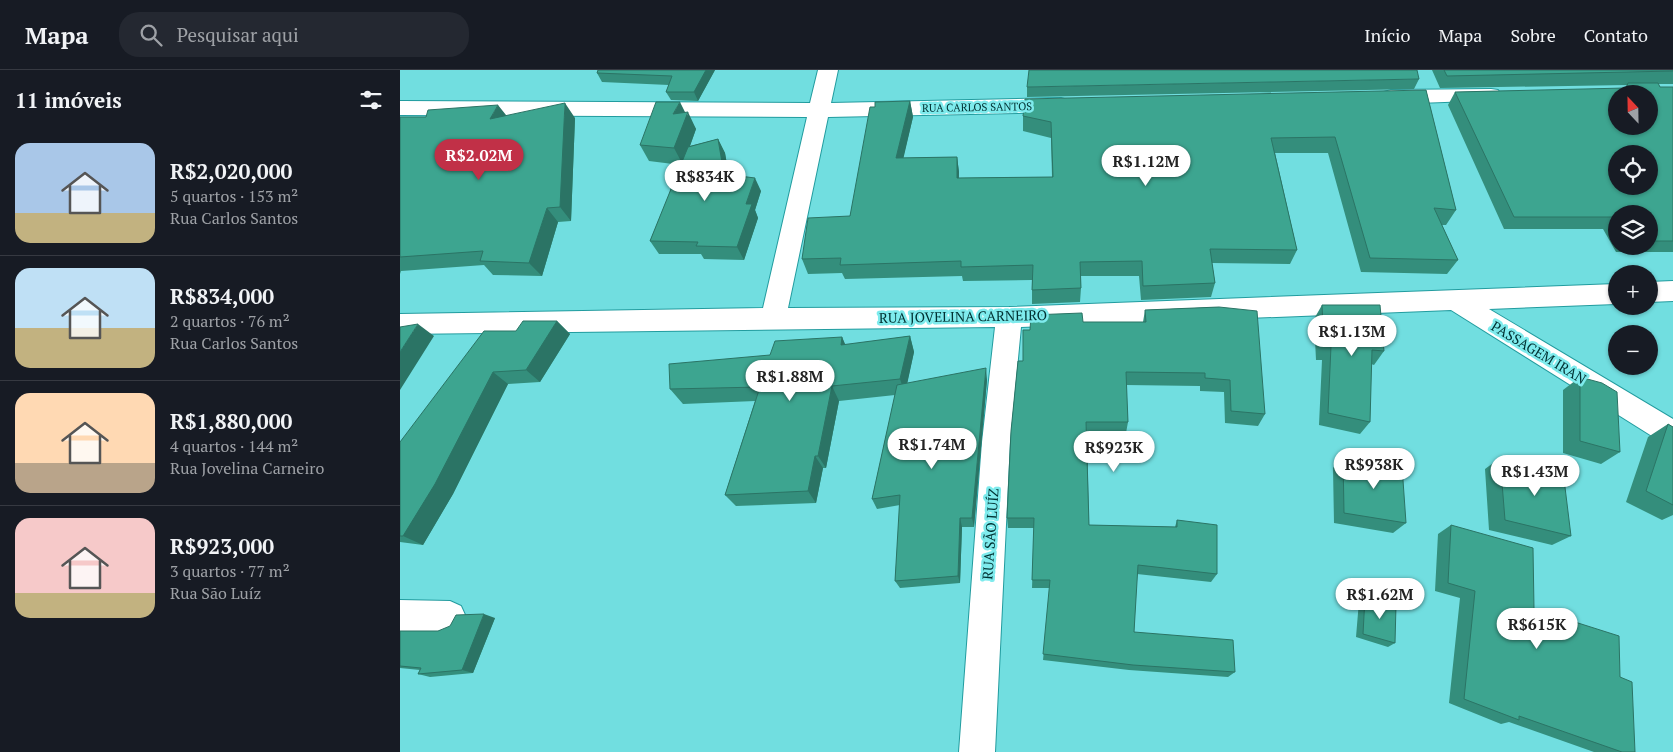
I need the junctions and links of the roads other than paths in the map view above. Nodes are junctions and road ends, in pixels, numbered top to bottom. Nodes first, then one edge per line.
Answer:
1 (828, 70) edge
2 (1514, 94) edge
3 (1375, 98) edge
4 (1077, 104) edge
5 (400, 108) edge
6 (819, 110) junction
7 (1673, 291) edge
8 (1658, 292) edge
9 (1608, 294) edge
10 (1456, 301) junction
11 (1009, 317) junction
12 (773, 318) junction
13 (400, 324) edge
14 (1673, 434) edge
15 (400, 616) edge
16 (450, 616) dead end
17 (977, 752) edge

1 - 6 street
2 - 3 street
4 - 6 street, RUA CARLOS SANTOS
5 - 6 street, RUA CARLOS SANTOS
6 - 12 street
7 - 8 street
9 - 10 street, RUA JOVELINA CARNEIRO
10 - 11 street, RUA JOVELINA CARNEIRO
10 - 14 street, PASSAGEM IRAN
11 - 12 street, RUA JOVELINA CARNEIRO
11 - 17 street, RUA SÃO LUÍZ
12 - 13 street, RUA JOVELINA CARNEIRO
15 - 16 street

